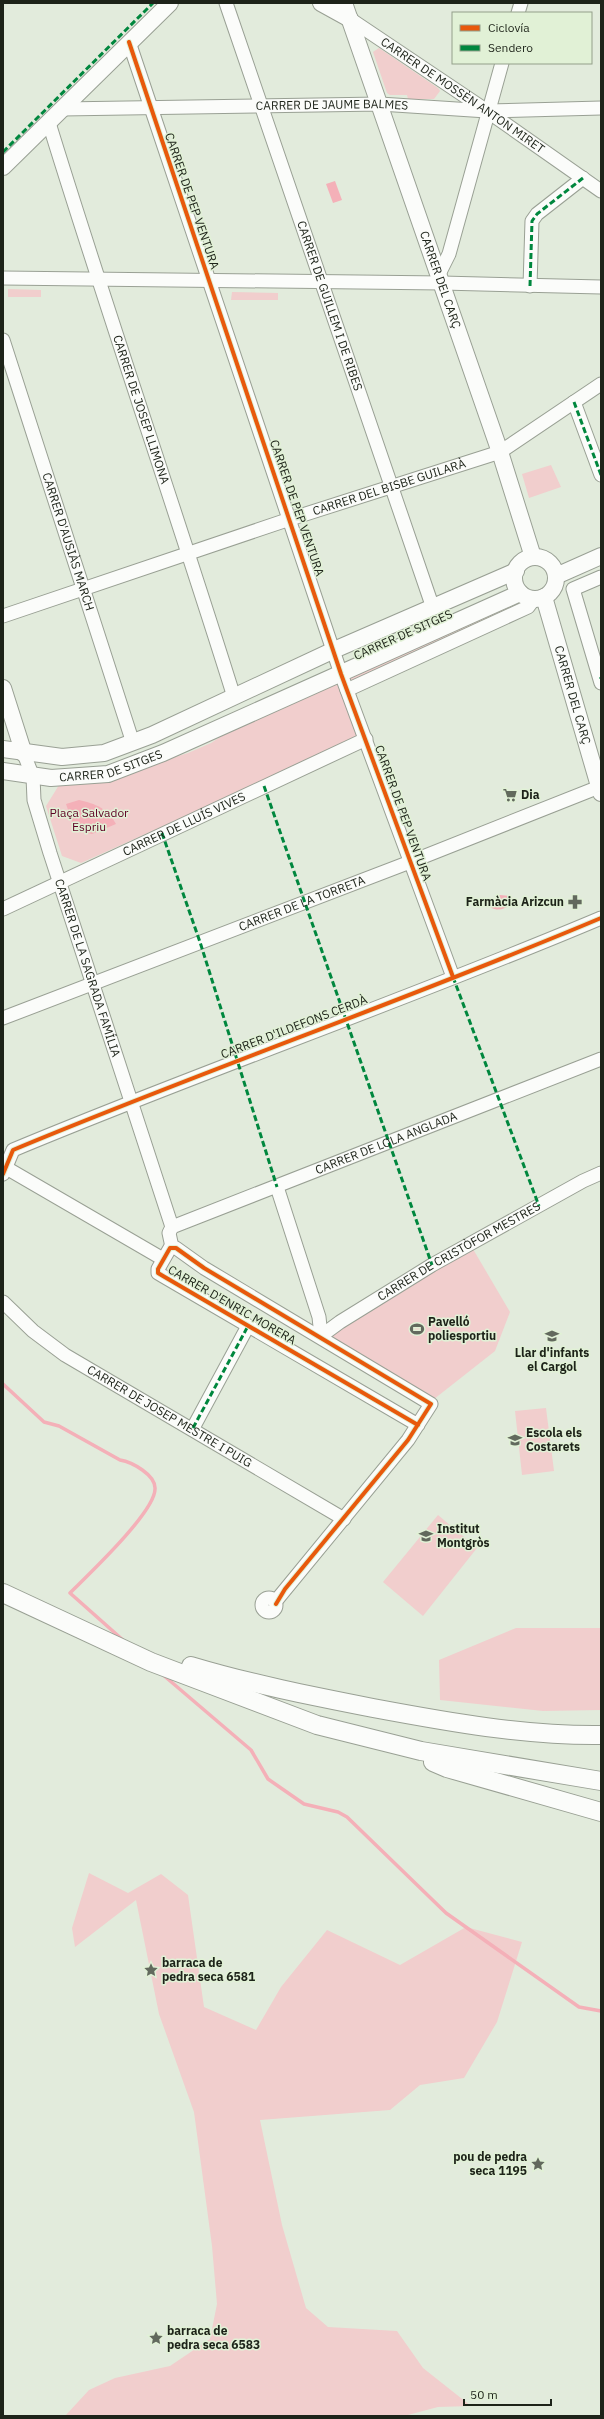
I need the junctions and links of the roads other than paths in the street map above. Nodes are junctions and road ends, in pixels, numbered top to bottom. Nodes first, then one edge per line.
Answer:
1 (170, 3) edge
2 (226, 3) edge
3 (321, 3) edge
4 (344, 3) edge
5 (350, 19) junction
6 (129, 42) junction
7 (502, 64) edge
8 (380, 104) junction
9 (263, 108) junction
10 (601, 108) edge
11 (62, 110) junction
12 (150, 110) junction
13 (487, 111) junction
14 (49, 123) junction
15 (3, 167) edge
16 (583, 178) junction
17 (601, 191) edge
18 (3, 278) edge
19 (97, 278) junction
20 (440, 278) junction
21 (209, 280) junction
22 (321, 282) junction
23 (530, 286) junction
24 (601, 287) edge
25 (3, 340) edge
26 (601, 384) edge
27 (574, 402) junction
28 (500, 452) junction
29 (601, 475) edge
30 (391, 487) junction
31 (290, 519) junction
32 (190, 554) junction
33 (601, 556) edge
34 (533, 557) junction
35 (516, 571) junction
36 (556, 576) junction
37 (601, 577) edge
38 (82, 590) junction
39 (533, 596) junction
40 (433, 608) junction
41 (3, 616) edge
42 (334, 650) junction
43 (341, 674) junction
44 (601, 682) edge
45 (3, 688) edge
46 (347, 690) junction
47 (234, 697) junction
48 (366, 738) junction
49 (132, 742) junction
50 (3, 749) edge
51 (24, 754) junction
52 (3, 771) edge
53 (33, 777) junction
54 (600, 790) edge
55 (410, 862) junction
56 (60, 882) junction
57 (3, 909) edge
58 (601, 918) edge
59 (453, 978) junction
60 (94, 982) junction
61 (3, 1018) edge
62 (601, 1059) edge
63 (132, 1100) junction
64 (4, 1169) edge
65 (601, 1173) edge
66 (277, 1186) junction
67 (172, 1227) junction
68 (172, 1247) junction
69 (163, 1259) junction
70 (3, 1302) edge
71 (248, 1326) junction
72 (321, 1336) junction
73 (418, 1425) junction
74 (193, 1428) junction
75 (344, 1519) junction
76 (3, 1593) edge
77 (275, 1602) dead end
78 (151, 1662) junction
79 (601, 1735) edge
80 (421, 1751) junction
81 (601, 1781) edge
82 (601, 1812) edge

1 - 6 street
2 - 9 street, CARRER DE GUILLEM I DE RIBES
3 - 5 street, CARRER DE MOSSÈN ANTON MIRET
4 - 5 street, CARRER DEL CARÇ
5 - 8 street, CARRER DEL CARÇ
5 - 13 street, CARRER DE MOSSÈN ANTON MIRET
6 - 11 street
6 - 12 street, CARRER DE PEP VENTURA
7 - 13 street
8 - 9 street, CARRER DE JAUME BALMES
8 - 13 street, CARRER DE JAUME BALMES
8 - 20 street, CARRER DEL CARÇ
9 - 12 street, CARRER DE JAUME BALMES
9 - 22 street, CARRER DE GUILLEM I DE RIBES
10 - 13 street, CARRER DE JAUME BALMES
11 - 12 street, CARRER DE JAUME BALMES
11 - 14 street
12 - 21 street, CARRER DE PEP VENTURA
13 - 16 street, CARRER DE MOSSÈN ANTON MIRET
13 - 20 street
14 - 15 street
14 - 19 street, CARRER DE JOSEP LLIMONA
16 - 17 street, CARRER DE MOSSÈN ANTON MIRET
16 - 23 street
18 - 19 street
19 - 21 street
19 - 32 street, CARRER DE JOSEP LLIMONA
20 - 22 street
20 - 23 street
20 - 28 street, CARRER DEL CARÇ
21 - 22 street
21 - 31 street, CARRER DE PEP VENTURA
22 - 30 street, CARRER DE GUILLEM I DE RIBES
23 - 24 street
25 - 38 street, CARRER D'AUSIÀS MARCH
26 - 27 street, CARRER DEL BISBE GUILARÀ
27 - 28 street, CARRER DEL BISBE GUILARÀ
27 - 29 street
28 - 30 street, CARRER DEL BISBE GUILARÀ
28 - 34 street, CARRER DEL CARÇ
30 - 31 street, CARRER DEL BISBE GUILARÀ
30 - 40 street, CARRER DE GUILLEM I DE RIBES
31 - 32 street, CARRER DEL BISBE GUILARÀ
31 - 42 street, CARRER DE PEP VENTURA
32 - 38 street, CARRER DEL BISBE GUILARÀ
32 - 47 street, CARRER DE JOSEP LLIMONA
33 - 36 street
34 - 35 street
34 - 36 street
35 - 39 street
35 - 40 street
36 - 39 street
37 - 44 street
38 - 41 street, CARRER DEL BISBE GUILARÀ
38 - 49 street, CARRER D'AUSIÀS MARCH
39 - 43 street, CARRER DE SITGES
39 - 46 street
39 - 54 street, CARRER DEL CARÇ
40 - 42 street
42 - 43 street, CARRER DE PEP VENTURA
42 - 47 street
43 - 46 street, CARRER DE PEP VENTURA
43 - 53 street, CARRER DE SITGES
45 - 51 street, CARRER DE LA SAGRADA FAMÍLIA
46 - 48 street, CARRER DE PEP VENTURA
47 - 49 street
48 - 55 street, CARRER DE PEP VENTURA
48 - 56 street, CARRER DE LLUÍS VIVES
49 - 51 street
50 - 51 street
51 - 53 street, CARRER DE LA SAGRADA FAMÍLIA
52 - 53 street, CARRER DE SITGES
53 - 56 street, CARRER DE LA SAGRADA FAMÍLIA
54 - 55 street, CARRER DE LA TORRETA
55 - 59 street, CARRER DE PEP VENTURA
55 - 60 street, CARRER DE LA TORRETA
56 - 57 street, CARRER DE LLUÍS VIVES
56 - 60 street, CARRER DE LA SAGRADA FAMÍLIA
58 - 59 street, CARRER D'ILDEFONS CERDÀ
59 - 63 street, CARRER D'ILDEFONS CERDÀ
60 - 61 street, CARRER DE LA TORRETA
60 - 63 street, CARRER DE LA SAGRADA FAMÍLIA
62 - 66 street, CARRER DE LOLA ANGLADA
63 - 64 street, CARRER D'ILDEFONS CERDÀ
63 - 67 street, CARRER DE LA SAGRADA FAMÍLIA
64 - 69 street, CARRER D'ENRIC MORERA
65 - 72 street, CARRER DE CRISTÒFOR MESTRES
66 - 67 street, CARRER DE LOLA ANGLADA
66 - 72 street
67 - 68 street, CARRER DE LA SAGRADA FAMÍLIA
68 - 69 street, CARRER D'ENRIC MORERA
68 - 72 street, CARRER D'ENRIC MORERA
69 - 71 street, CARRER D'ENRIC MORERA
70 - 74 street, CARRER DE JOSEP MESTRE I PUIG
71 - 73 street, CARRER D'ENRIC MORERA
71 - 74 street
72 - 73 street, CARRER D'ENRIC MORERA
73 - 75 street
74 - 75 street, CARRER DE JOSEP MESTRE I PUIG
75 - 77 street
76 - 78 main road
78 - 79 main road
78 - 80 main road
80 - 81 main road
80 - 82 main road

